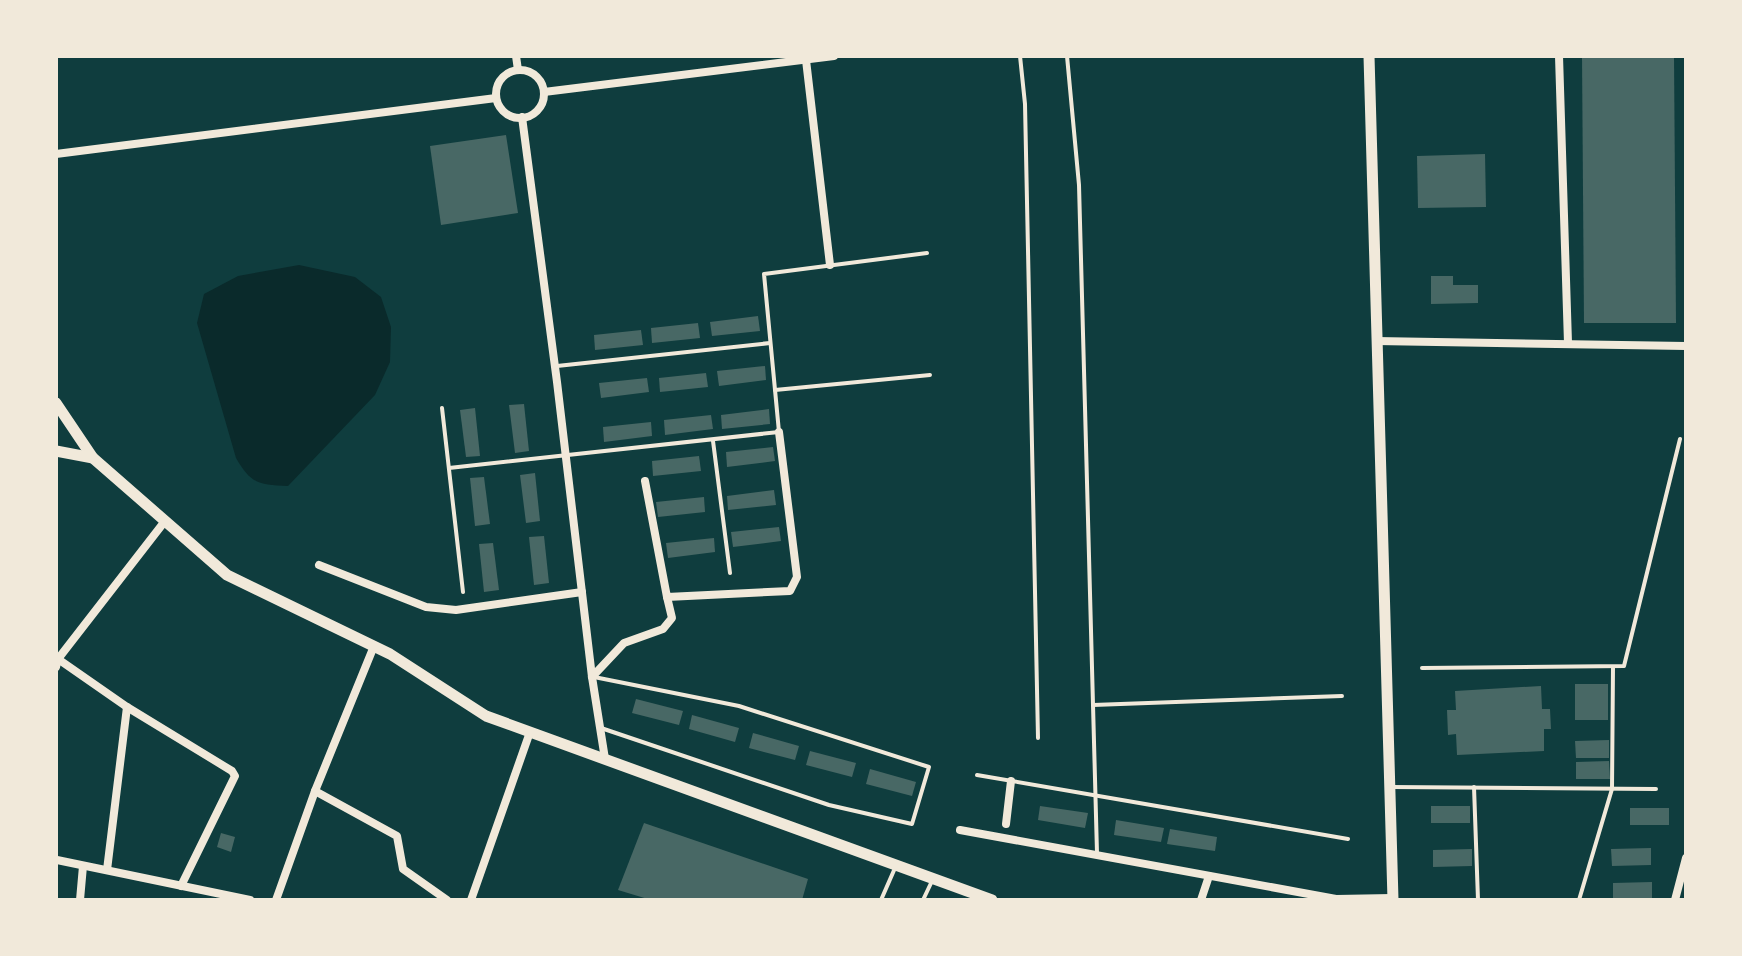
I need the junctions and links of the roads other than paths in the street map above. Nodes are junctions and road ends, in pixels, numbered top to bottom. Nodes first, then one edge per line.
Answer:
1 (516, 56) edge
2 (834, 56) edge
3 (1020, 56) edge
4 (1067, 56) edge
5 (1369, 56) edge
6 (1559, 56) edge
7 (806, 60) junction
8 (518, 70) junction
9 (544, 92) junction
10 (496, 98) junction
11 (522, 117) junction
12 (56, 154) edge
13 (927, 253) dead end
14 (830, 265) junction
15 (1376, 341) junction
16 (770, 343) junction
17 (1568, 343) junction
18 (1686, 346) edge
19 (555, 366) junction
20 (930, 375) dead end
21 (775, 390) junction
22 (442, 408) dead end
23 (58, 409) edge
24 (779, 432) junction
25 (1680, 439) dead end
26 (713, 441) junction
27 (56, 451) edge
28 (566, 457) junction
29 (93, 458) junction
30 (449, 468) junction
31 (645, 481) dead end
32 (165, 521) junction
33 (319, 565) dead end
34 (730, 573) dead end
35 (463, 592) dead end
36 (582, 592) junction
37 (667, 597) junction
38 (374, 646) junction
39 (57, 663) edge
40 (1613, 667) junction
41 (1422, 668) dead end
42 (592, 677) junction
43 (1342, 696) dead end
44 (1093, 705) junction
45 (127, 707) junction
46 (601, 728) junction
47 (530, 732) junction
48 (1038, 738) dead end
49 (605, 759) junction
50 (977, 775) dead end
51 (1011, 781) junction
52 (1389, 787) junction
53 (1474, 787) junction
54 (1612, 789) junction
55 (1656, 789) dead end
56 (315, 791) junction
57 (1095, 794) junction
58 (1006, 824) dead end
59 (960, 830) dead end
60 (1348, 839) dead end
61 (1097, 856) junction
62 (1686, 858) edge
63 (57, 860) edge
64 (83, 866) junction
65 (896, 866) junction
66 (107, 870) junction
67 (1209, 876) junction
68 (933, 879) junction
69 (181, 886) junction
70 (1392, 899) edge
71 (80, 900) edge
72 (250, 900) edge
73 (276, 900) edge
74 (447, 900) edge
75 (471, 900) edge
76 (881, 900) edge
77 (923, 900) edge
78 (992, 900) edge
79 (1201, 900) edge
80 (1478, 900) edge
81 (1579, 900) edge
82 (1675, 900) edge

1 - 8 street
2 - 7 street
3 - 48 lane
4 - 44 lane
5 - 15 street
6 - 17 street
7 - 9 street
7 - 14 street
8 - 9 street
8 - 10 street
9 - 11 street
10 - 11 street
10 - 12 street
11 - 19 street
13 - 14 lane
14 - 16 lane
15 - 17 street
15 - 52 street
16 - 19 lane
16 - 21 lane
17 - 18 street
19 - 28 street
20 - 21 lane
21 - 24 lane
22 - 30 lane
23 - 29 street
24 - 26 lane
24 - 37 street
25 - 40 lane
26 - 28 lane
26 - 34 lane
27 - 29 street
28 - 30 lane
28 - 36 street
29 - 32 street
30 - 35 lane
31 - 37 street
32 - 38 street
32 - 39 street
33 - 36 street
36 - 42 street
37 - 42 street
38 - 47 street
38 - 56 street
39 - 45 street
40 - 41 lane
40 - 54 lane
42 - 46 street
42 - 46 lane
43 - 44 lane
44 - 57 lane
45 - 66 street
45 - 69 street
46 - 49 street
47 - 49 street
47 - 75 street
49 - 65 street
50 - 51 lane
51 - 57 lane
51 - 58 street
52 - 53 lane
52 - 70 street
53 - 54 lane
53 - 80 lane
54 - 55 lane
54 - 81 lane
56 - 73 street
56 - 74 street
57 - 60 lane
57 - 61 lane
59 - 61 street
61 - 67 street
62 - 82 street
63 - 64 street
64 - 66 street
64 - 71 street
65 - 68 street
65 - 76 lane
66 - 69 street
67 - 70 street
67 - 79 street
68 - 77 lane
68 - 78 street
69 - 72 street

